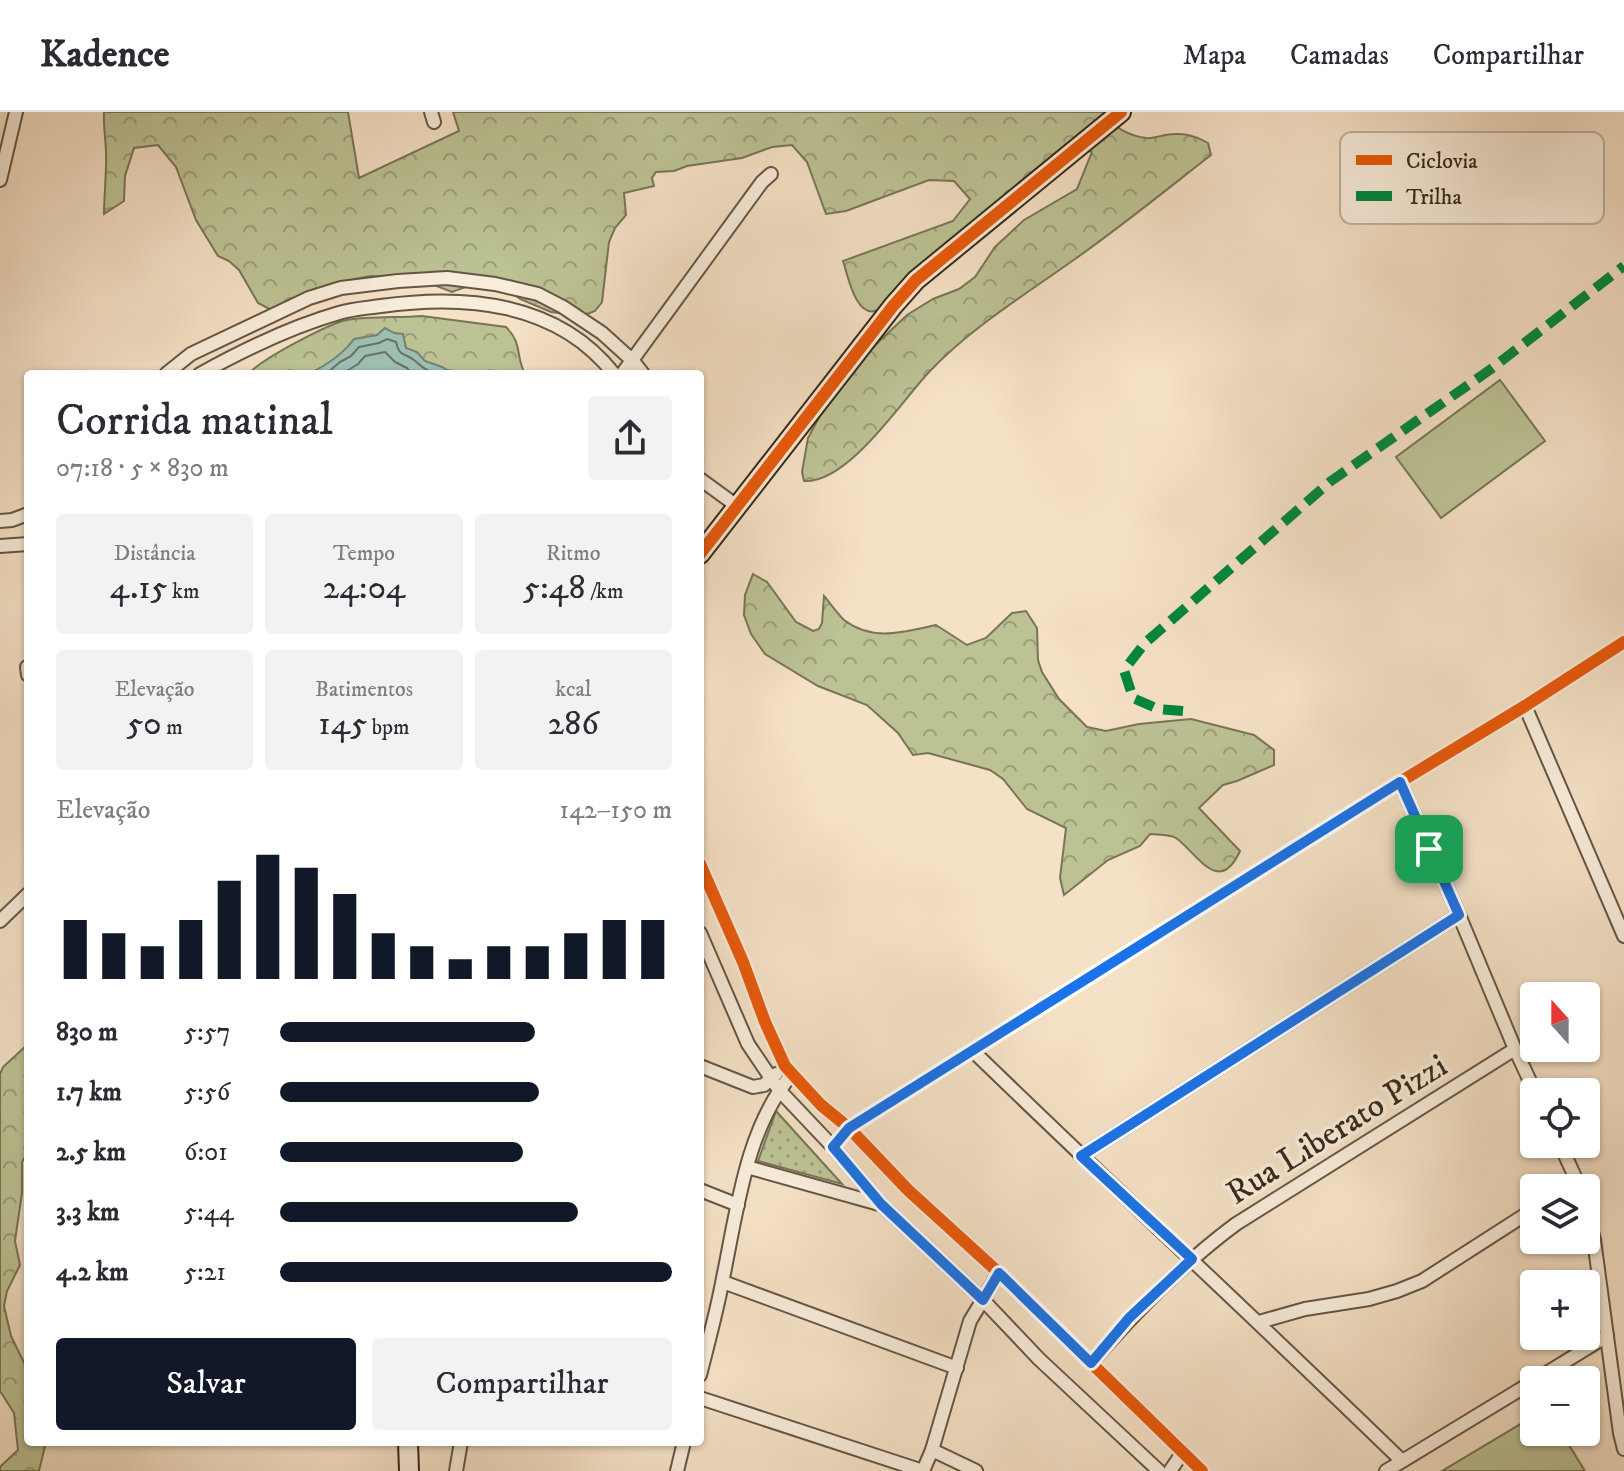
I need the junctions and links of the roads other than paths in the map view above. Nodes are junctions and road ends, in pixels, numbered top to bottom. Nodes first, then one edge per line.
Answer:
1 (16, 112) edge
2 (1121, 112) edge
3 (771, 174) dead end
4 (0, 180) edge
5 (633, 361) junction
6 (171, 370) edge
7 (207, 370) edge
8 (611, 370) edge
9 (625, 370) edge
10 (640, 370) edge
11 (704, 482) edge
12 (737, 506) junction
13 (24, 516) edge
14 (0, 521) edge
15 (704, 542) edge
16 (24, 544) edge
17 (0, 546) edge
18 (1624, 642) edge
19 (1525, 706) junction
20 (1400, 782) junction
21 (704, 873) edge
22 (24, 898) edge
23 (1459, 915) junction
24 (0, 921) edge
25 (1624, 936) edge
26 (704, 942) edge
27 (1515, 1049) junction
28 (973, 1051) junction
29 (704, 1068) edge
30 (788, 1070) junction
31 (1528, 1078) edge
32 (775, 1085) junction
33 (849, 1128) junction
34 (833, 1147) junction
35 (1081, 1156) junction
36 (747, 1167) junction
37 (704, 1192) edge
38 (881, 1204) junction
39 (738, 1205) junction
40 (1520, 1218) edge
41 (1596, 1254) edge
42 (1192, 1259) junction
43 (999, 1273) junction
44 (723, 1282) junction
45 (983, 1300) junction
46 (704, 1306) edge
47 (716, 1310) junction
48 (1259, 1322) junction
49 (1607, 1336) junction
50 (704, 1359) edge
51 (1091, 1363) junction
52 (1557, 1366) edge
53 (957, 1368) junction
54 (1520, 1389) edge
55 (704, 1399) edge
56 (408, 1446) edge
57 (460, 1446) edge
58 (683, 1446) edge
59 (1624, 1449) edge
60 (932, 1450) junction
61 (1183, 1452) junction
62 (1402, 1461) junction
63 (409, 1471) edge
64 (456, 1471) edge
65 (677, 1471) edge
66 (923, 1471) edge
67 (976, 1471) edge
68 (1159, 1471) edge
69 (1170, 1471) edge
70 (1202, 1471) edge
71 (1386, 1471) edge

1 - 4 street
2 - 12 street
3 - 5 street
5 - 6 street
5 - 9 street
5 - 10 street
7 - 8 street
11 - 12 street
12 - 15 street
13 - 14 street
16 - 17 street
18 - 19 street
19 - 20 street
19 - 25 street
20 - 23 street
20 - 28 street
21 - 30 street
22 - 24 street
23 - 27 street
23 - 35 street
26 - 32 street
27 - 31 street
27 - 42 street, Rua Liberato Pizzi
28 - 33 street
28 - 35 street
29 - 32 street
30 - 32 street
30 - 33 street
32 - 34 street
32 - 36 street
33 - 34 street
33 - 43 street
34 - 38 street
35 - 42 street
36 - 38 street
36 - 39 street
37 - 39 street
38 - 45 street
39 - 44 street
40 - 48 street
41 - 49 street
42 - 48 street
42 - 51 street, Rua Liberato Pizzi
43 - 45 street
43 - 51 street
44 - 47 street
44 - 53 street
45 - 53 street
45 - 68 street
46 - 47 street
47 - 50 street
48 - 62 street
49 - 52 street
49 - 59 street
51 - 61 street
53 - 60 street
54 - 62 street
55 - 66 street
56 - 63 street
57 - 64 street
58 - 65 street
60 - 66 street
60 - 67 street
61 - 69 street
61 - 70 street
62 - 71 street

